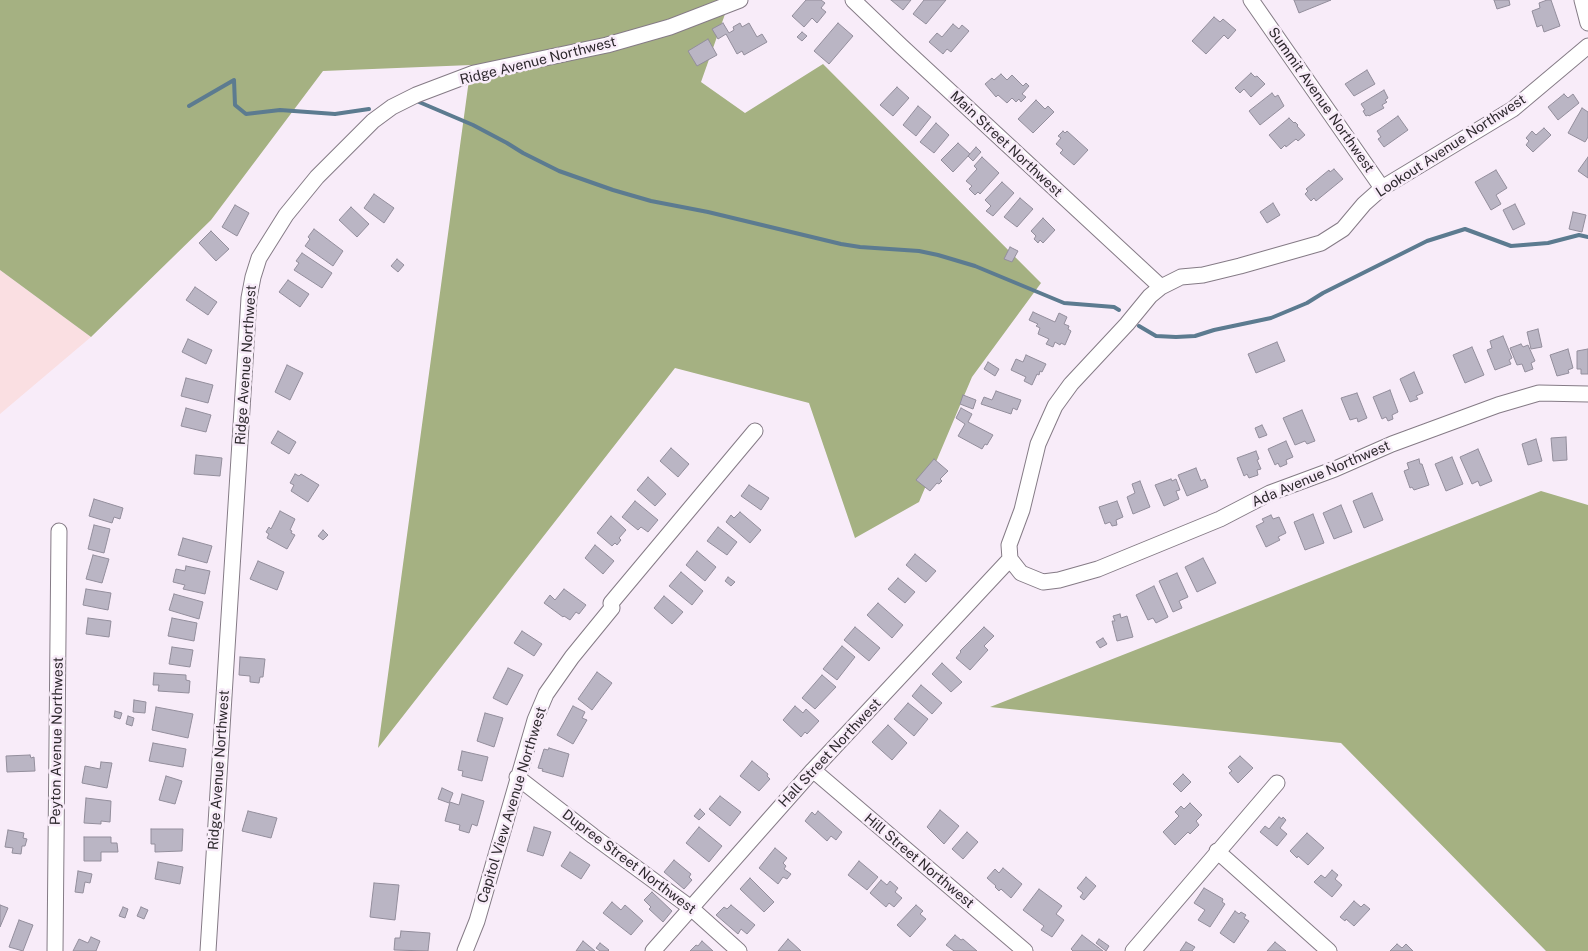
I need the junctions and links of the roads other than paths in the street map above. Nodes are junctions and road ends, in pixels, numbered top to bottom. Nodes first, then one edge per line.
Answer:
1 (740, 0) edge
2 (853, 0) edge
3 (1251, 0) edge
4 (1582, 0) edge
5 (1588, 23) edge
6 (1588, 46) edge
7 (1382, 188) junction
8 (1161, 287) junction
9 (1588, 394) edge
10 (755, 430) dead end
11 (60, 530) dead end
12 (1010, 559) junction
13 (813, 770) junction
14 (517, 777) junction
15 (1277, 783) dead end
16 (1218, 851) junction
17 (691, 908) junction
18 (55, 951) edge
19 (208, 951) edge
20 (465, 951) edge
21 (653, 951) edge
22 (739, 951) edge
23 (1025, 951) edge
24 (1133, 951) edge
25 (1329, 951) edge

1 - 19 street, Ridge Avenue Northwest
2 - 8 street, Main Street Northwest
3 - 7 street, Summit Avenue Northwest
4 - 5 street
6 - 7 street, Lookout Avenue Northwest
7 - 8 street, Lookout Avenue Northwest
8 - 12 street, Lookout Avenue Northwest
9 - 12 street, Ada Avenue Northwest
10 - 14 street, Capitol View Avenue Northwest
11 - 18 street, Peyton Avenue Northwest
12 - 13 street, Hall Street Northwest
13 - 17 street, Hall Street Northwest
13 - 23 street, Hill Street Northwest
14 - 17 street, Dupree Street Northwest
14 - 20 street, Capitol View Avenue Northwest
15 - 16 street
16 - 24 street
16 - 25 street
17 - 21 street, Hall Street Northwest
17 - 22 street, Dupree Street Northwest

